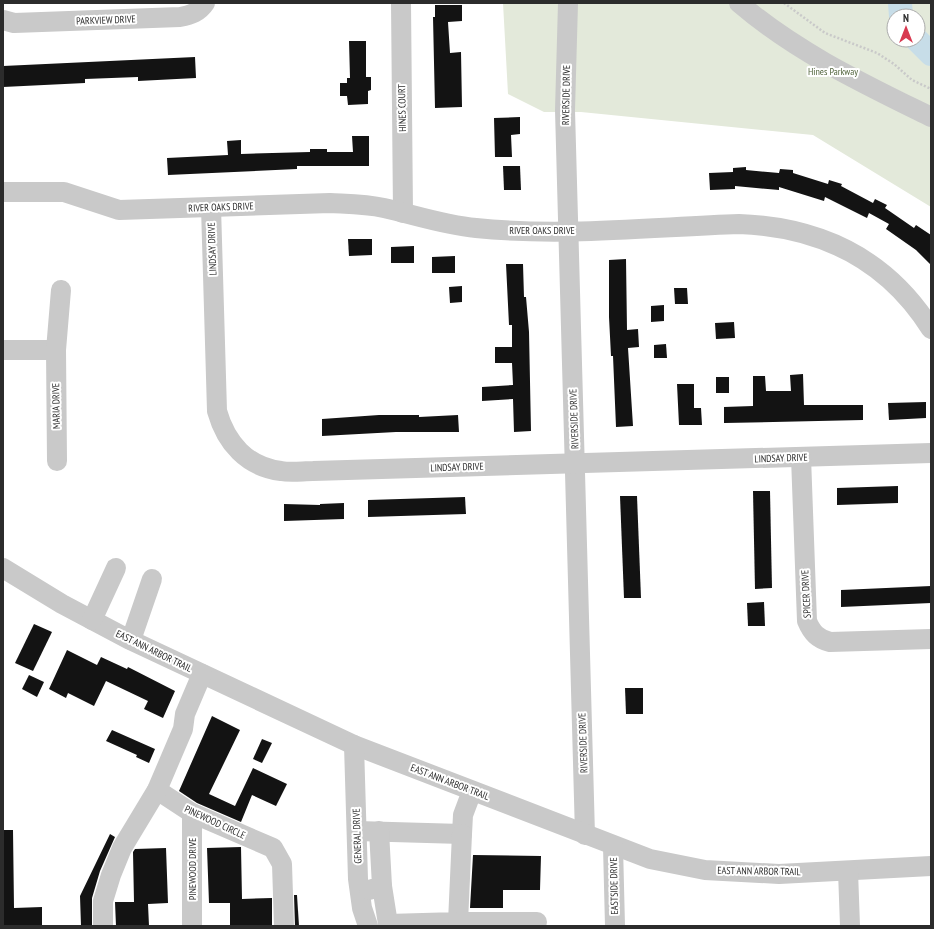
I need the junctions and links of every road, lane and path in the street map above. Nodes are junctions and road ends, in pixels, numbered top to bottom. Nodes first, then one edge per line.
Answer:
1 (206, 3) edge
2 (401, 3) edge
3 (568, 3) edge
4 (739, 3) edge
5 (784, 3) edge
6 (3, 20) edge
7 (931, 89) edge
8 (931, 117) edge
9 (3, 192) edge
10 (211, 208) junction
11 (404, 213) junction
12 (568, 231) junction
13 (61, 290) dead end
14 (931, 329) edge
15 (3, 350) edge
16 (56, 350) junction
17 (931, 453) edge
18 (800, 457) junction
19 (57, 461) dead end
20 (575, 463) junction
21 (3, 568) edge
22 (116, 568) dead end
23 (152, 580) dead end
24 (92, 620) junction
25 (931, 639) edge
26 (131, 640) junction
27 (207, 676) junction
28 (354, 745) junction
29 (157, 790) junction
30 (472, 791) junction
31 (192, 813) junction
32 (356, 831) junction
33 (379, 832) junction
34 (462, 834) junction
35 (585, 835) junction
36 (613, 846) junction
37 (931, 866) edge
38 (848, 871) junction
39 (382, 886) junction
40 (360, 894) junction
41 (458, 922) junction
42 (537, 922) dead end
43 (103, 926) edge
44 (192, 926) edge
45 (284, 926) edge
46 (368, 926) edge
47 (615, 926) edge
48 (850, 926) edge

1 - 6 street, PARKVIEW DRIVE
2 - 11 street, HINES COURT
3 - 12 street, RIVERSIDE DRIVE
4 - 8 street
5 - 7 path
9 - 10 street, RIVER OAKS DRIVE
10 - 11 street, RIVER OAKS DRIVE
10 - 20 street, LINDSAY DRIVE
11 - 12 street, RIVER OAKS DRIVE
12 - 14 street, RIVER OAKS DRIVE
12 - 20 street, RIVERSIDE DRIVE
13 - 16 street, MARIA DRIVE
15 - 16 street
16 - 19 street, MARIA DRIVE
17 - 18 street, LINDSAY DRIVE
18 - 20 street, LINDSAY DRIVE
18 - 25 street, SPICER DRIVE
20 - 35 street, RIVERSIDE DRIVE
21 - 24 street, EAST ANN ARBOR TRAIL
22 - 24 street
23 - 26 street
24 - 26 street, EAST ANN ARBOR TRAIL
26 - 27 street, EAST ANN ARBOR TRAIL
27 - 28 street, EAST ANN ARBOR TRAIL
27 - 29 street
28 - 30 street, EAST ANN ARBOR TRAIL
28 - 32 street, GENERAL DRIVE
29 - 31 street, PINEWOOD CIRCLE
29 - 43 street
30 - 34 street
30 - 35 street, EAST ANN ARBOR TRAIL
31 - 44 street, PINEWOOD DRIVE
31 - 45 street, PINEWOOD CIRCLE
32 - 33 street
32 - 40 street, GENERAL DRIVE
33 - 34 street
33 - 39 street
34 - 41 street
35 - 36 street, EAST ANN ARBOR TRAIL
36 - 38 street, EAST ANN ARBOR TRAIL
36 - 47 street, EASTSIDE DRIVE
37 - 38 street, EAST ANN ARBOR TRAIL
38 - 48 street
39 - 40 street
39 - 41 street
40 - 46 street, GENERAL DRIVE
41 - 42 street

